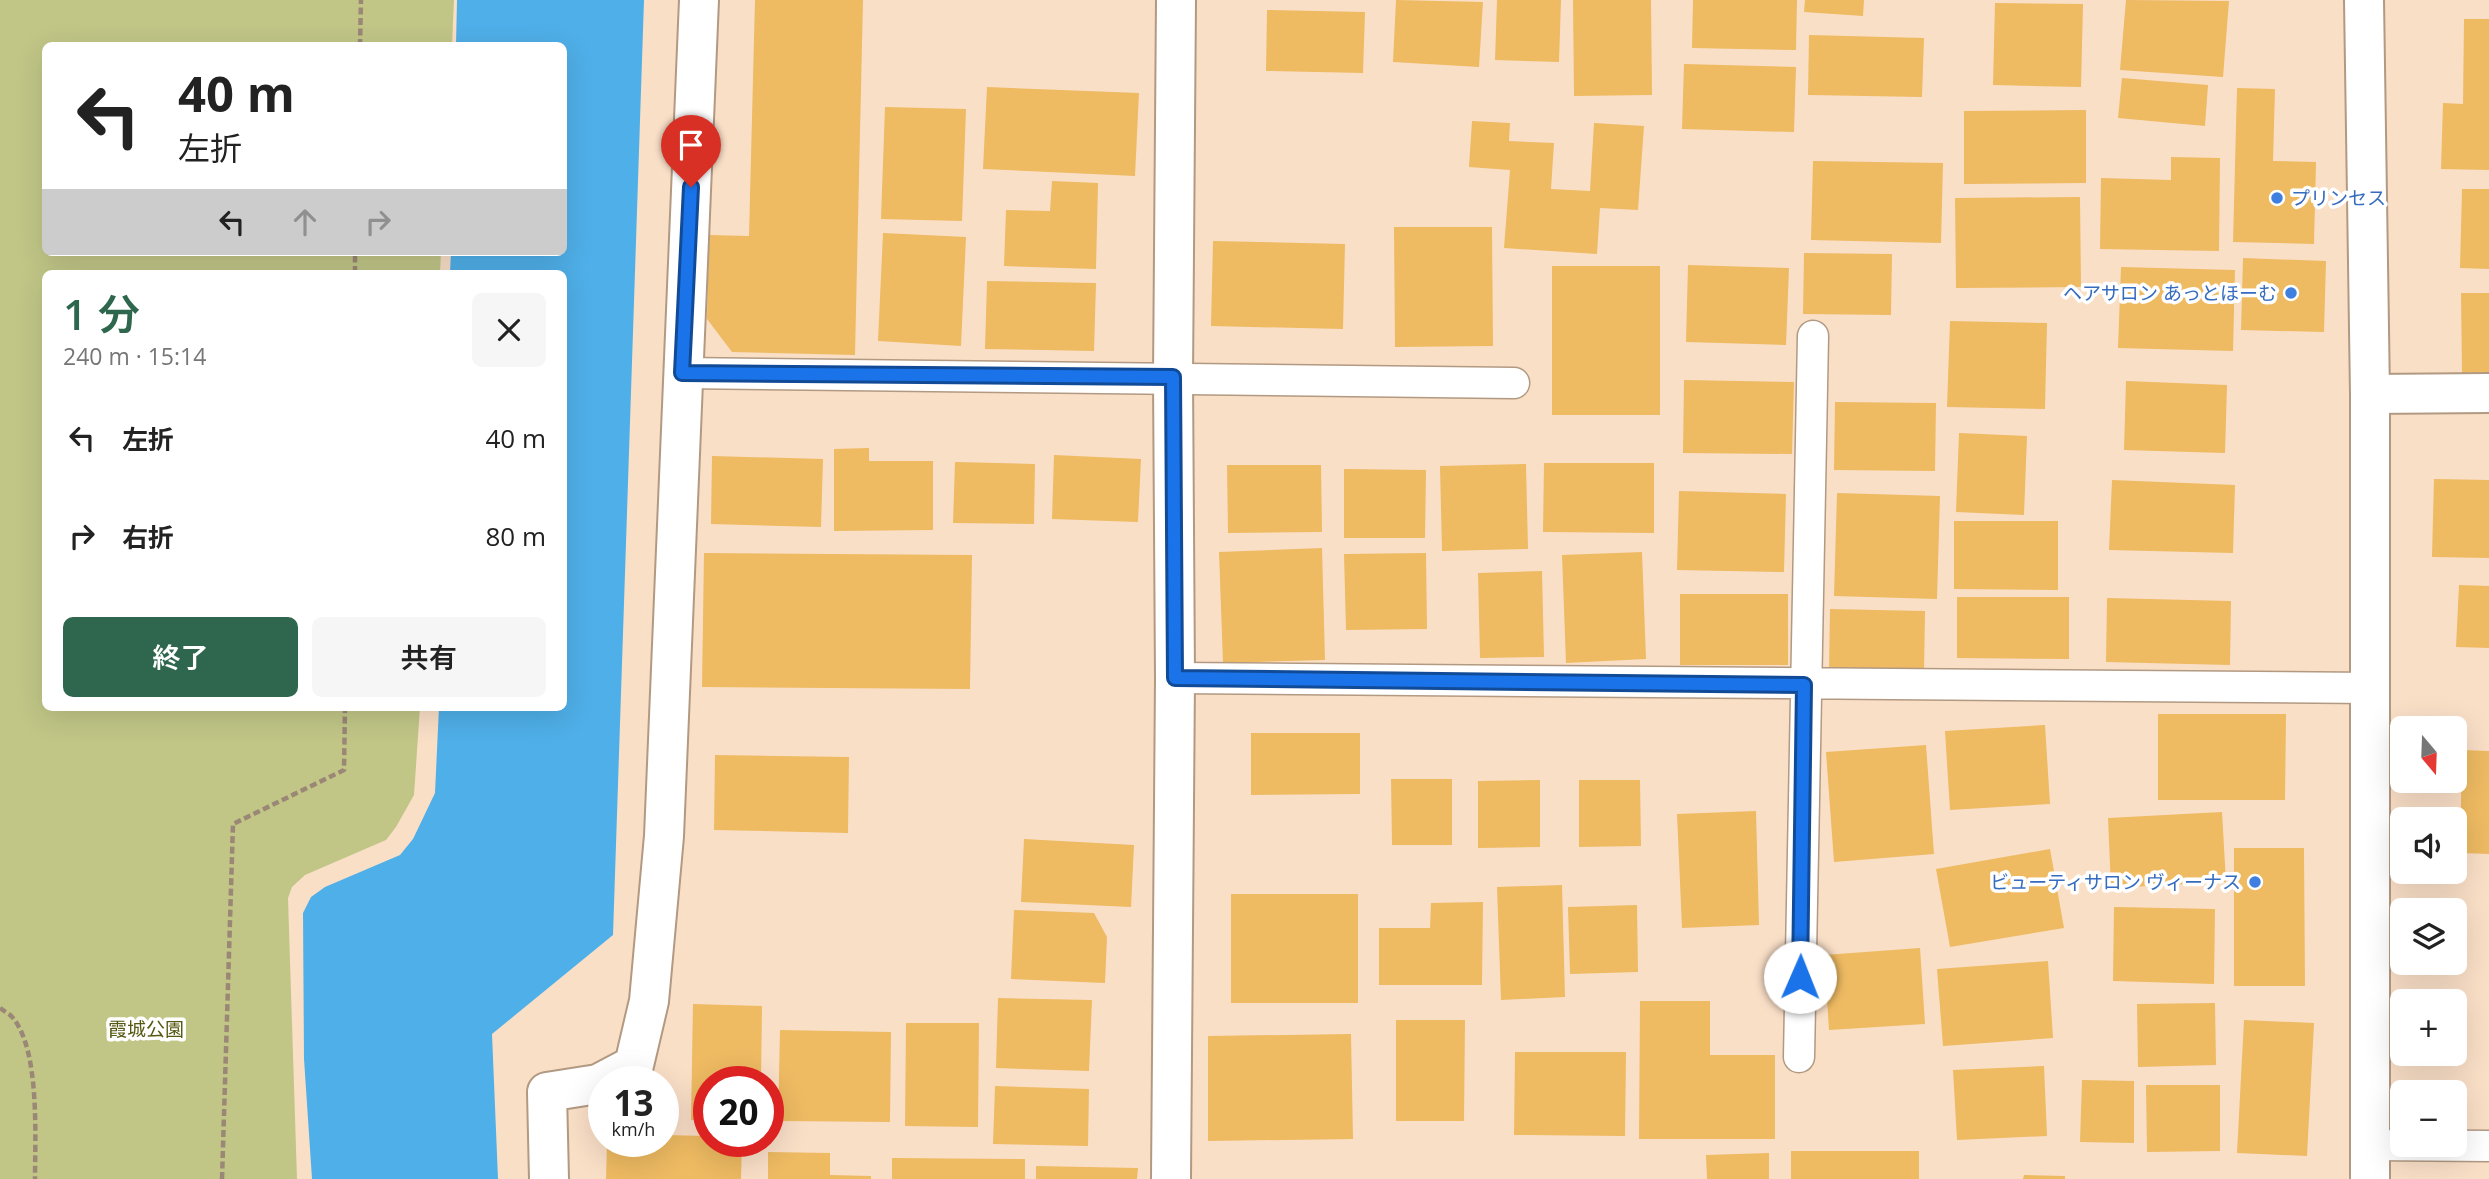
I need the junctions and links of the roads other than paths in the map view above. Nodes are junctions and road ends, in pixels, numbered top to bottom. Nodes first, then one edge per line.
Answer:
1 (699, 0) edge
2 (1176, 0) edge
3 (2364, 0) edge
4 (1813, 336) dead end
5 (682, 373) junction
6 (1173, 377) junction
7 (1514, 383) dead end
8 (2489, 393) edge
9 (2370, 394) junction
10 (1175, 678) junction
11 (1804, 685) junction
12 (2371, 688) junction
13 (1798, 1057) dead end
14 (2489, 1146) edge
15 (2370, 1162) edge
16 (549, 1179) edge
17 (1171, 1179) edge

1 - 5 street
2 - 6 street
3 - 9 street
4 - 11 lane
5 - 6 lane
5 - 16 street
6 - 7 lane
6 - 10 street
8 - 9 street
9 - 12 street
10 - 11 lane
10 - 17 street
11 - 12 lane
11 - 13 lane
12 - 15 street
14 - 15 lane

